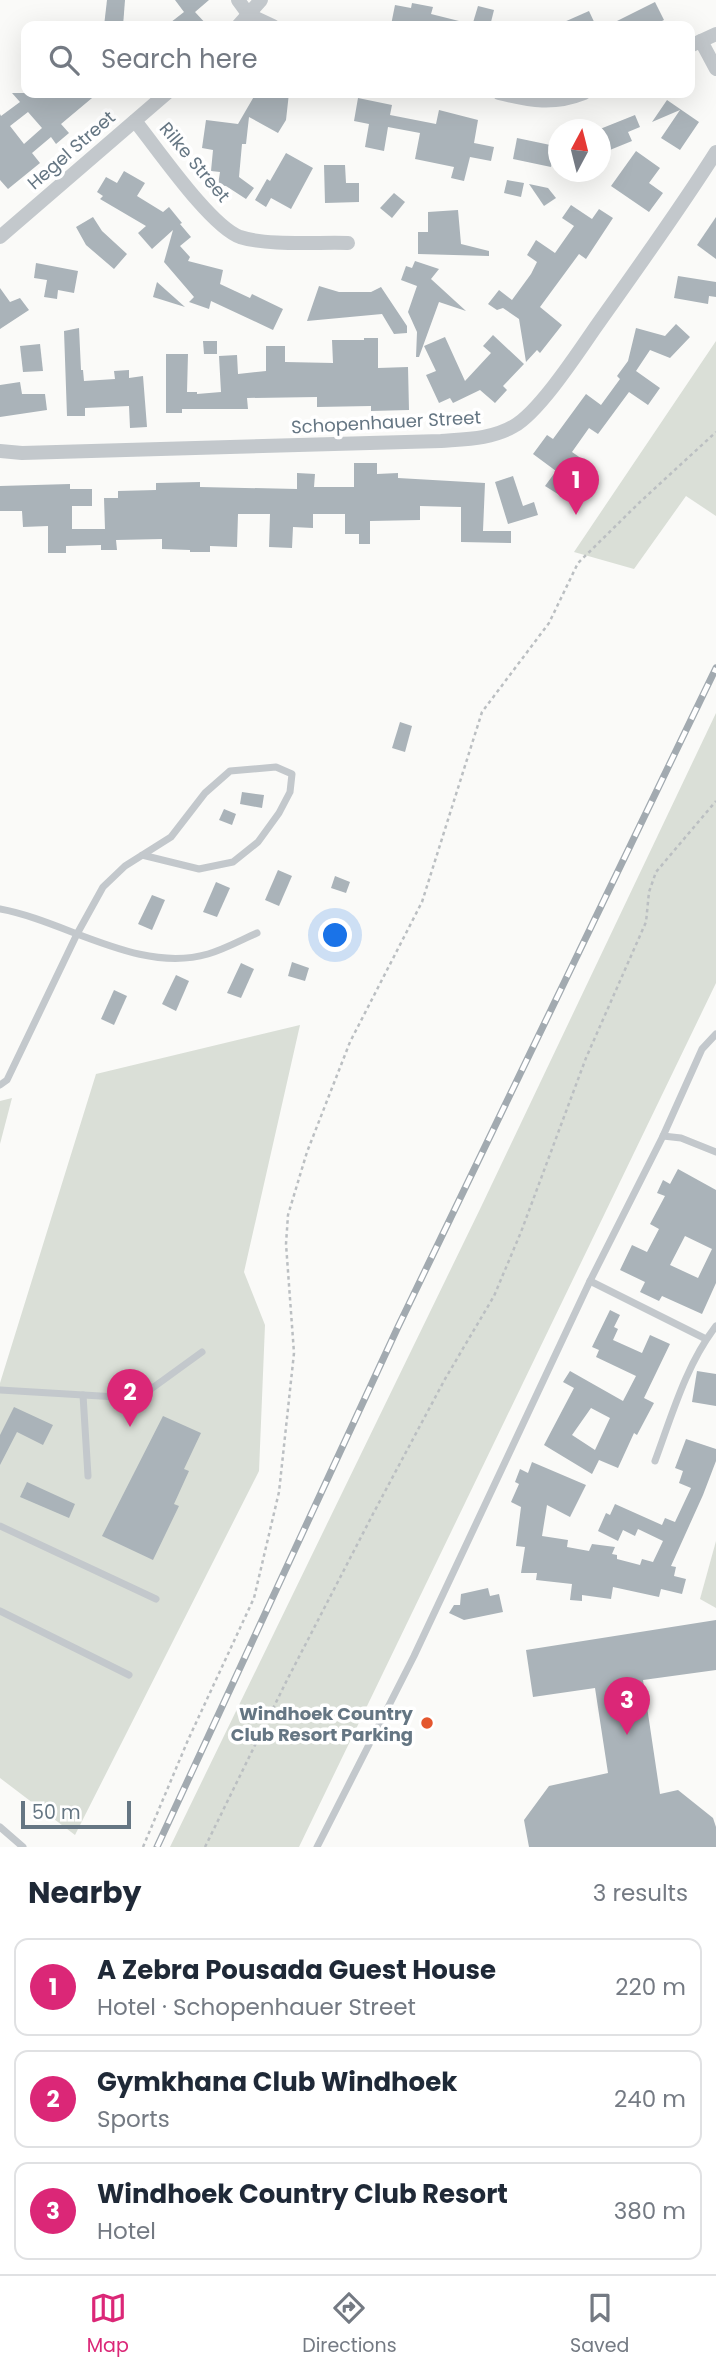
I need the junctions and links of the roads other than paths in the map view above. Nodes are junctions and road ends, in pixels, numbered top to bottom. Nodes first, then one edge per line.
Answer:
1 (238, 0) edge
2 (261, 0) edge
3 (249, 15) junction
4 (243, 21) edge
5 (262, 21) edge
6 (716, 34) edge
7 (696, 43) edge
8 (716, 69) edge
9 (161, 98) edge
10 (525, 98) edge
11 (572, 98) edge
12 (135, 121) junction
13 (716, 152) edge
14 (0, 237) edge
15 (348, 243) dead end
16 (0, 451) edge
17 (142, 855) junction
18 (0, 909) edge
19 (257, 933) dead end
20 (77, 934) junction
21 (716, 1034) edge
22 (0, 1085) edge
23 (663, 1136) junction
24 (716, 1152) edge
25 (590, 1281) junction
26 (716, 1326) edge
27 (706, 1339) junction
28 (202, 1352) dead end
29 (0, 1390) edge
30 (83, 1395) junction
31 (655, 1461) dead end
32 (88, 1476) dead end
33 (0, 1526) edge
34 (156, 1599) dead end
35 (0, 1611) edge
36 (129, 1675) dead end
37 (0, 1827) edge
38 (23, 1847) edge
39 (317, 1847) edge

1 - 3 street
2 - 3 street
3 - 4 street
3 - 5 street
6 - 7 street
7 - 8 street
9 - 12 street, Hegel Street
10 - 11 street
12 - 14 street, Hegel Street
12 - 15 street, Rilke Street
13 - 16 street, Schopenhauer Street
17 - 17 lane
17 - 20 lane
18 - 20 lane
19 - 20 lane
20 - 22 lane
21 - 23 lane
23 - 24 lane
23 - 25 lane
25 - 27 lane
25 - 39 lane
26 - 27 lane
27 - 31 lane
28 - 30 lane
29 - 30 lane
30 - 32 lane
33 - 34 lane
35 - 36 lane
37 - 38 lane

